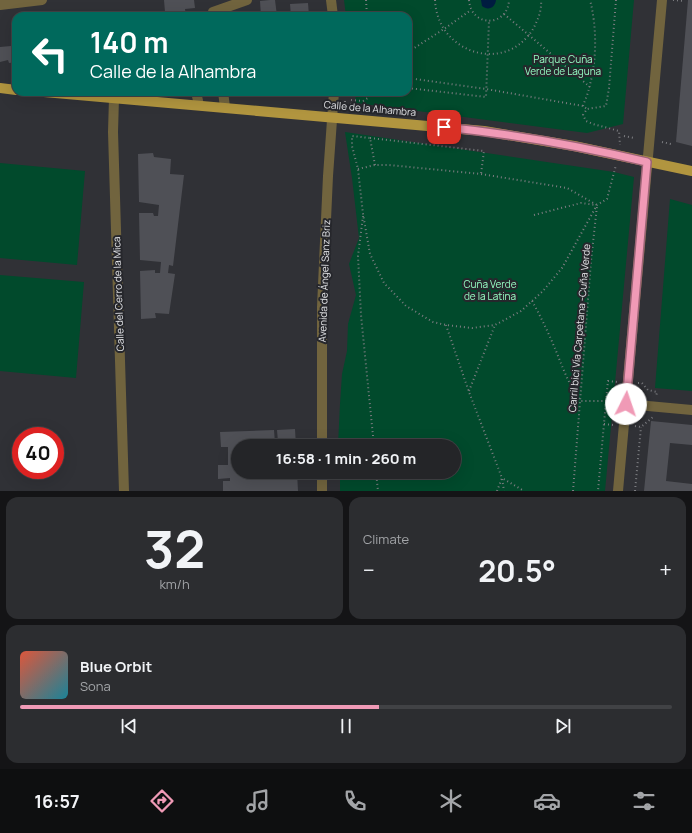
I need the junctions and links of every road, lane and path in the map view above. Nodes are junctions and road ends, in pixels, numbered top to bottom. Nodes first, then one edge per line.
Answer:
1 (42, 0) edge
2 (247, 0) edge
3 (331, 0) edge
4 (366, 0) edge
5 (435, 0) edge
6 (469, 0) edge
7 (509, 0) edge
8 (541, 0) edge
9 (590, 0) edge
10 (616, 0) edge
11 (662, 0) edge
12 (672, 0) edge
13 (684, 1) dead end
14 (0, 4) edge
15 (471, 10) junction
16 (213, 12) edge
17 (332, 12) edge
18 (367, 12) edge
19 (504, 14) junction
20 (489, 21) junction
21 (444, 30) junction
22 (529, 35) junction
23 (412, 50) edge
24 (488, 54) junction
25 (412, 79) edge
26 (590, 87) junction
27 (0, 88) edge
28 (412, 88) edge
29 (486, 89) junction
30 (12, 90) edge
31 (91, 96) edge
32 (197, 96) edge
33 (224, 96) edge
34 (334, 96) edge
35 (368, 96) edge
36 (114, 98) junction
37 (346, 98) dead end
38 (351, 100) dead end
39 (352, 104) dead end
40 (199, 105) junction
41 (583, 106) junction
42 (225, 107) junction
43 (587, 109) junction
44 (332, 117) junction
45 (624, 136) dead end
46 (370, 138) junction
47 (634, 138) dead end
48 (662, 142) dead end
49 (620, 143) dead end
50 (671, 144) dead end
51 (647, 162) junction
52 (375, 165) junction
53 (358, 169) junction
54 (692, 171) edge
55 (614, 172) dead end
56 (481, 174) junction
57 (598, 205) junction
58 (363, 214) junction
59 (534, 215) dead end
60 (532, 301) junction
61 (495, 324) junction
62 (446, 325) junction
63 (469, 392) junction
64 (581, 401) junction
65 (626, 404) junction
66 (692, 410) edge
67 (641, 427) dead end
68 (322, 439) edge
69 (373, 439) edge
70 (502, 478) junction
71 (322, 479) edge
72 (377, 479) edge
73 (124, 491) edge
74 (322, 491) edge
75 (378, 491) edge
76 (497, 491) edge
77 (504, 491) edge
78 (524, 491) edge
79 (573, 491) edge
80 (598, 491) edge
81 (618, 491) edge
82 (635, 491) edge

1 - 14 street
2 - 16 street
3 - 17 street
4 - 18 path
5 - 21 path
6 - 15 path
7 - 19 path
8 - 22 path
9 - 26 path
10 - 43 path
11 - 51 street
12 - 13 path
15 - 20 path
15 - 21 path
19 - 20 path
19 - 22 path
20 - 24 path
21 - 23 path
21 - 24 path
22 - 24 path
22 - 26 path
24 - 29 path
25 - 29 path
26 - 41 path
27 - 30 main road
28 - 29 path
29 - 41 path
31 - 36 main road, Calle de la Alhambra
32 - 40 street
33 - 42 street
34 - 44 street, Avenida de Ángel Sanz Briz
35 - 38 path
36 - 40 main road, Calle de la Alhambra
36 - 73 street, Calle del Cerro de la Mica
37 - 39 path
40 - 42 main road, Calle de la Alhambra
41 - 43 path
42 - 44 main road, Calle de la Alhambra
43 - 49 path
44 - 51 main road, Calle de la Alhambra
44 - 68 street, Avenida de Ángel Sanz Briz
45 - 47 path
46 - 52 path
46 - 53 path
46 - 56 path
48 - 50 path
51 - 54 main road, Calle de la Alhambra
51 - 65 street
52 - 53 path
52 - 56 path
53 - 58 path
55 - 57 path
56 - 57 path
57 - 59 path
57 - 60 path
57 - 64 path, Carril bici Vía Carpetana -Cuña Verde
58 - 62 path
58 - 69 path
60 - 61 path
60 - 64 path
61 - 62 path
61 - 63 path
62 - 63 path
63 - 70 path
64 - 79 path, Carril bici Vía Carpetana -Cuña Verde
64 - 80 path
65 - 66 street
65 - 81 street
67 - 82 path
70 - 76 path
70 - 77 path
70 - 78 path
71 - 74 street
72 - 75 path

